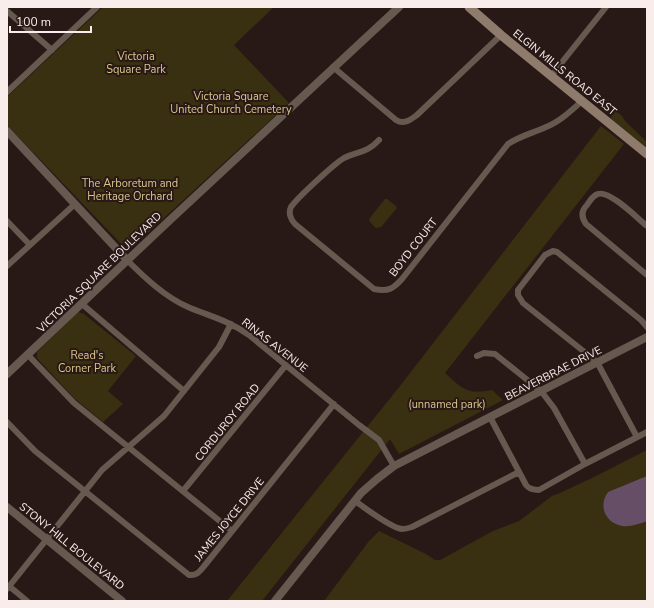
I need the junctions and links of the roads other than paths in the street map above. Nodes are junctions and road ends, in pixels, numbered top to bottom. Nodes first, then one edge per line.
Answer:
1 (96, 7) edge
2 (399, 7) edge
3 (469, 7) edge
4 (606, 7) edge
5 (7, 11) edge
6 (501, 35) junction
7 (52, 50) junction
8 (333, 67) junction
9 (551, 76) junction
10 (7, 92) edge
11 (582, 101) junction
12 (7, 131) edge
13 (379, 140) dead end
14 (647, 154) edge
15 (75, 204) junction
16 (7, 221) edge
17 (647, 226) edge
18 (30, 245) junction
19 (127, 260) junction
20 (7, 266) edge
21 (647, 275) edge
22 (82, 304) junction
23 (231, 324) junction
24 (647, 327) edge
25 (647, 337) edge
26 (28, 354) junction
27 (477, 356) dead end
28 (597, 362) junction
29 (286, 365) junction
30 (7, 374) edge
31 (184, 391) junction
32 (541, 391) junction
33 (334, 404) junction
34 (490, 417) junction
35 (7, 422) edge
36 (647, 432) edge
37 (637, 437) junction
38 (128, 448) junction
39 (585, 464) junction
40 (394, 466) junction
41 (519, 472) junction
42 (85, 491) junction
43 (183, 491) junction
44 (355, 501) junction
45 (7, 507) edge
46 (232, 531) junction
47 (47, 539) junction
48 (8, 588) edge
49 (26, 601) edge
50 (122, 601) edge
51 (275, 601) edge

1 - 7 street
2 - 8 street, VICTORIA SQUARE BOULEVARD
3 - 6 main road, ELGIN MILLS ROAD EAST
4 - 9 street
5 - 7 street
6 - 8 street
6 - 9 main road, ELGIN MILLS ROAD EAST
7 - 10 street
8 - 19 street, VICTORIA SQUARE BOULEVARD
9 - 11 main road, ELGIN MILLS ROAD EAST
11 - 13 street, BOYD COURT
11 - 14 main road, ELGIN MILLS ROAD EAST
12 - 15 street
15 - 18 street
15 - 19 street
16 - 18 street
17 - 21 street
18 - 20 street
19 - 22 street, VICTORIA SQUARE BOULEVARD
19 - 23 street, RINAS AVENUE
22 - 26 street, VICTORIA SQUARE BOULEVARD
22 - 31 street
23 - 29 street, RINAS AVENUE
23 - 31 street
24 - 28 street
25 - 28 street, BEAVERBRAE DRIVE
26 - 30 street, VICTORIA SQUARE BOULEVARD
26 - 38 street
27 - 32 street
28 - 32 street, BEAVERBRAE DRIVE
28 - 37 street
29 - 33 street, RINAS AVENUE
29 - 43 street, CORDUROY ROAD
31 - 38 street
32 - 34 street, BEAVERBRAE DRIVE
32 - 39 street
33 - 40 street, RINAS AVENUE
33 - 46 street, JAMES JOYCE DRIVE
34 - 40 street, BEAVERBRAE DRIVE
34 - 41 street
35 - 42 street, JAMES JOYCE DRIVE
36 - 37 street
37 - 39 street
38 - 42 street
38 - 43 street
39 - 41 street
40 - 44 street, BEAVERBRAE DRIVE
41 - 44 street
42 - 46 street, JAMES JOYCE DRIVE
42 - 47 street
43 - 46 street
44 - 51 street, BEAVERBRAE DRIVE
45 - 47 street, STONY HILL BOULEVARD
47 - 48 street
47 - 50 street, STONY HILL BOULEVARD
48 - 49 street

